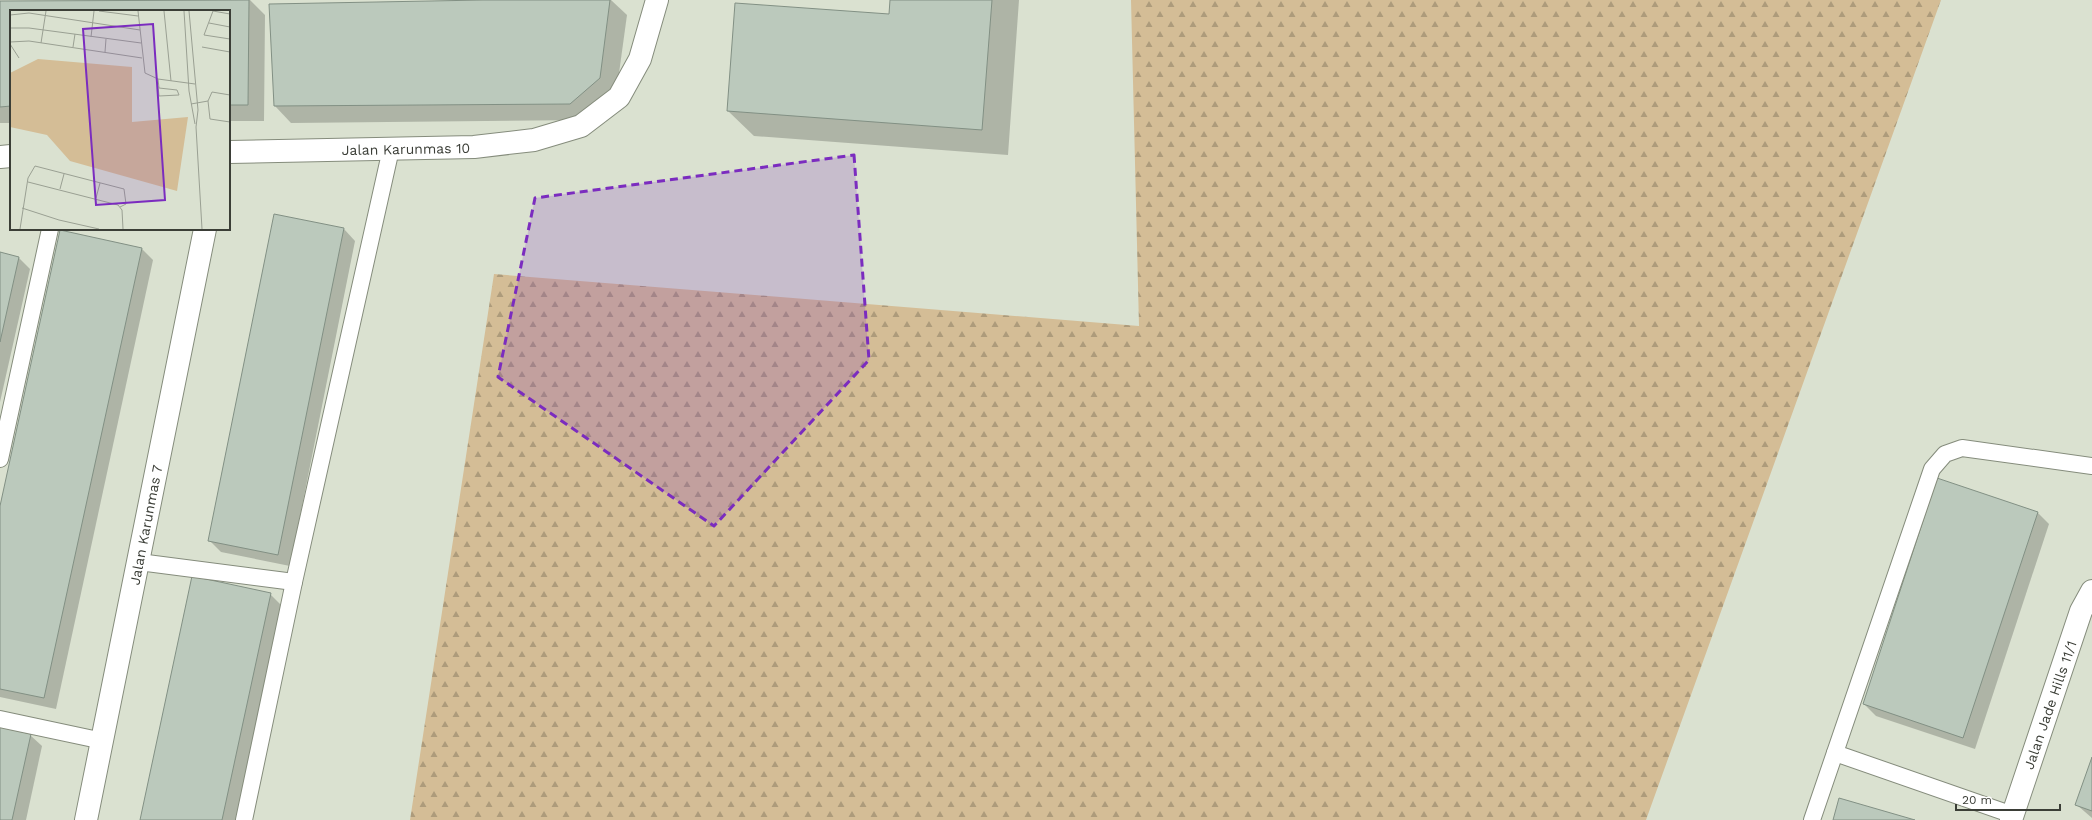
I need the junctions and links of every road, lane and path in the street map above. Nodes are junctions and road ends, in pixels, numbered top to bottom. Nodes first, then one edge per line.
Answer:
1 (657, 0) edge
2 (391, 149) junction
3 (230, 152) edge
4 (10, 156) edge
5 (0, 157) edge
6 (50, 230) edge
7 (205, 230) edge
8 (0, 459) edge
9 (2092, 466) edge
10 (139, 562) junction
11 (294, 582) junction
12 (2092, 591) edge
13 (0, 719) edge
14 (103, 741) junction
15 (1835, 753) junction
16 (2012, 817) edge
17 (86, 820) edge
18 (244, 820) edge
19 (1812, 820) edge

1 - 2 street, Jalan Karunmas 10
2 - 3 street, Jalan Karunmas 10
2 - 11 lane
4 - 5 street
6 - 8 lane
7 - 10 street, Jalan Karunmas 7
9 - 15 lane
10 - 11 lane
10 - 14 street, Jalan Karunmas 7
11 - 18 lane
12 - 16 street, Jalan Jade Hills 11/1
13 - 14 lane
14 - 17 street, Jalan Karunmas 7
15 - 16 lane
15 - 19 lane

